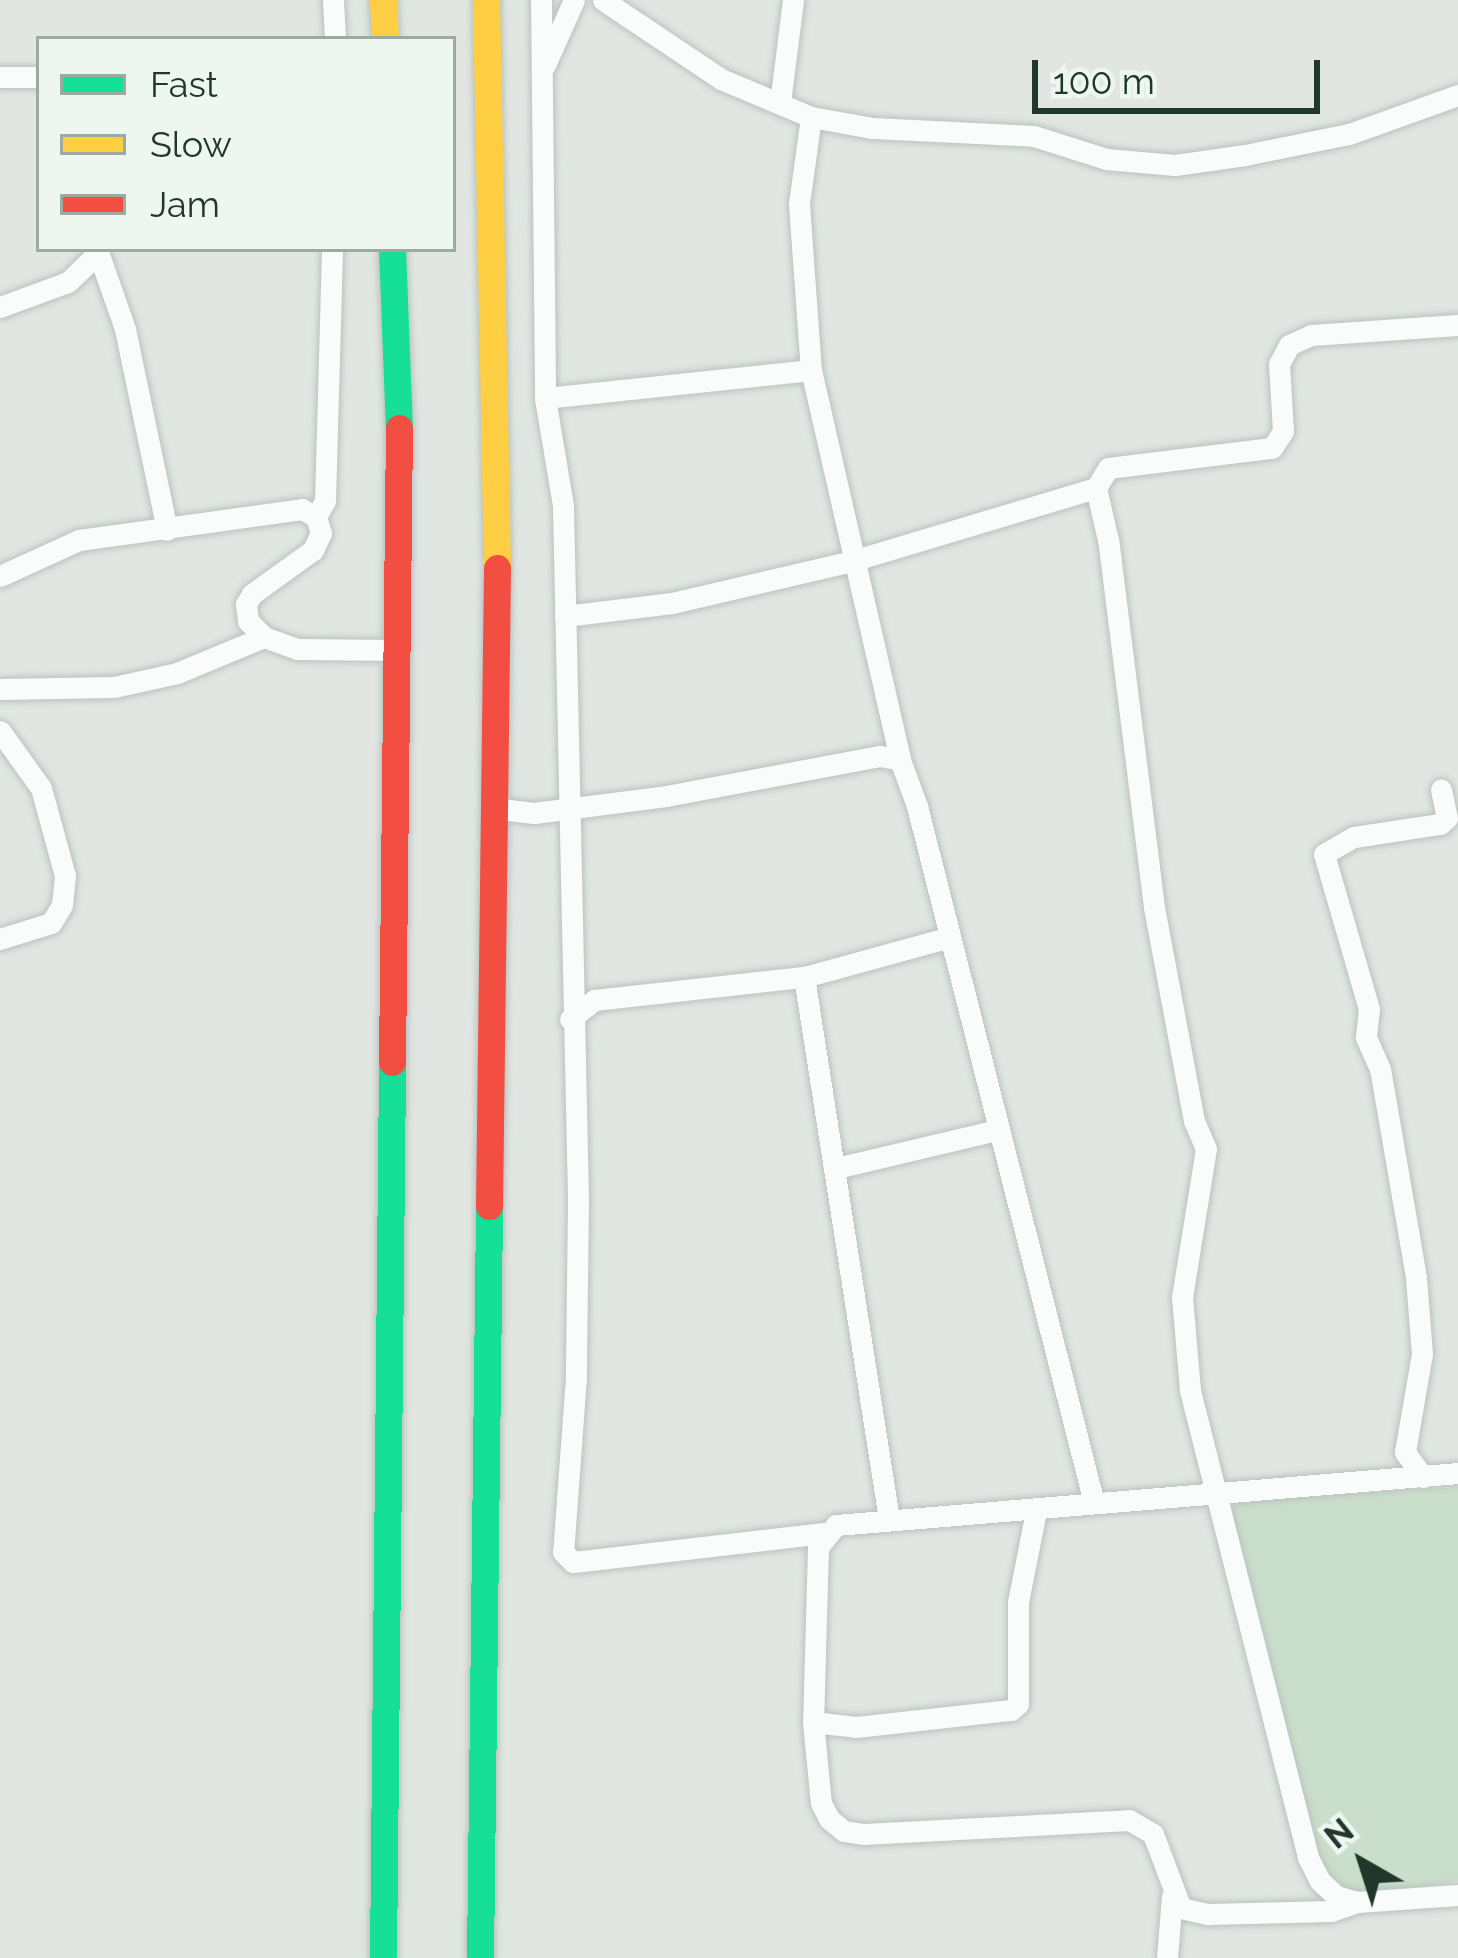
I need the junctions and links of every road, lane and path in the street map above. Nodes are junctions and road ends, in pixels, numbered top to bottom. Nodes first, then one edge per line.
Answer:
1 (334, 0) edge
2 (383, 0) edge
3 (486, 0) edge
4 (541, 0) edge
5 (574, 0) edge
6 (603, 0) edge
7 (793, 0) edge
8 (335, 36) edge
9 (385, 36) edge
10 (542, 71) junction
11 (0, 77) edge
12 (36, 77) edge
13 (1458, 95) edge
14 (780, 104) junction
15 (811, 116) junction
16 (97, 252) edge
17 (98, 252) edge
18 (332, 252) edge
19 (392, 252) edge
20 (0, 307) edge
21 (1458, 325) edge
22 (811, 370) junction
23 (545, 398) junction
24 (1096, 488) junction
25 (316, 518) junction
26 (167, 530) junction
27 (0, 560) edge
28 (852, 561) junction
29 (28, 567) junction
30 (0, 576) edge
31 (565, 616) junction
32 (264, 637) junction
33 (398, 650) junction
34 (0, 689) edge
35 (0, 731) edge
36 (899, 760) junction
37 (1441, 790) dead end
38 (568, 807) junction
39 (493, 808) junction
40 (947, 938) junction
41 (0, 939) edge
42 (804, 976) junction
43 (570, 983) junction
44 (594, 1000) junction
45 (570, 1018) junction
46 (997, 1130) junction
47 (836, 1168) junction
48 (1458, 1473) edge
49 (1423, 1477) junction
50 (1219, 1492) junction
51 (1093, 1499) junction
52 (1036, 1511) junction
53 (889, 1519) junction
54 (824, 1533) junction
55 (813, 1722) junction
56 (1458, 1895) edge
57 (1172, 1896) junction
58 (1357, 1902) junction
59 (383, 1958) edge
60 (480, 1958) edge
61 (1167, 1958) edge

1 - 8 street
2 - 9 highway
3 - 39 highway
4 - 10 street
5 - 10 street
6 - 14 street
7 - 14 street
10 - 23 street
11 - 12 street
13 - 15 street
14 - 15 street
15 - 22 street
16 - 20 street
17 - 26 street
18 - 25 street
19 - 33 highway
21 - 24 street
22 - 23 street
22 - 28 street
23 - 31 street
24 - 28 street
24 - 50 street
25 - 26 street
25 - 32 street
26 - 29 street
27 - 29 street
28 - 31 street
28 - 36 street
29 - 30 street
31 - 38 street
32 - 33 street
32 - 34 street
33 - 59 highway
35 - 41 street
36 - 38 street
36 - 40 street
37 - 49 street
38 - 39 street
38 - 43 street
39 - 60 highway
40 - 42 street
40 - 46 street
42 - 44 street
42 - 47 street
43 - 44 street
43 - 45 street
44 - 45 street
45 - 54 street
46 - 47 street
46 - 51 street
47 - 53 street
48 - 49 street
49 - 50 street
50 - 51 street
50 - 58 street
51 - 52 street
52 - 53 street
52 - 55 street
53 - 54 street
54 - 55 street
55 - 57 street
56 - 58 street
57 - 58 street
57 - 61 street

